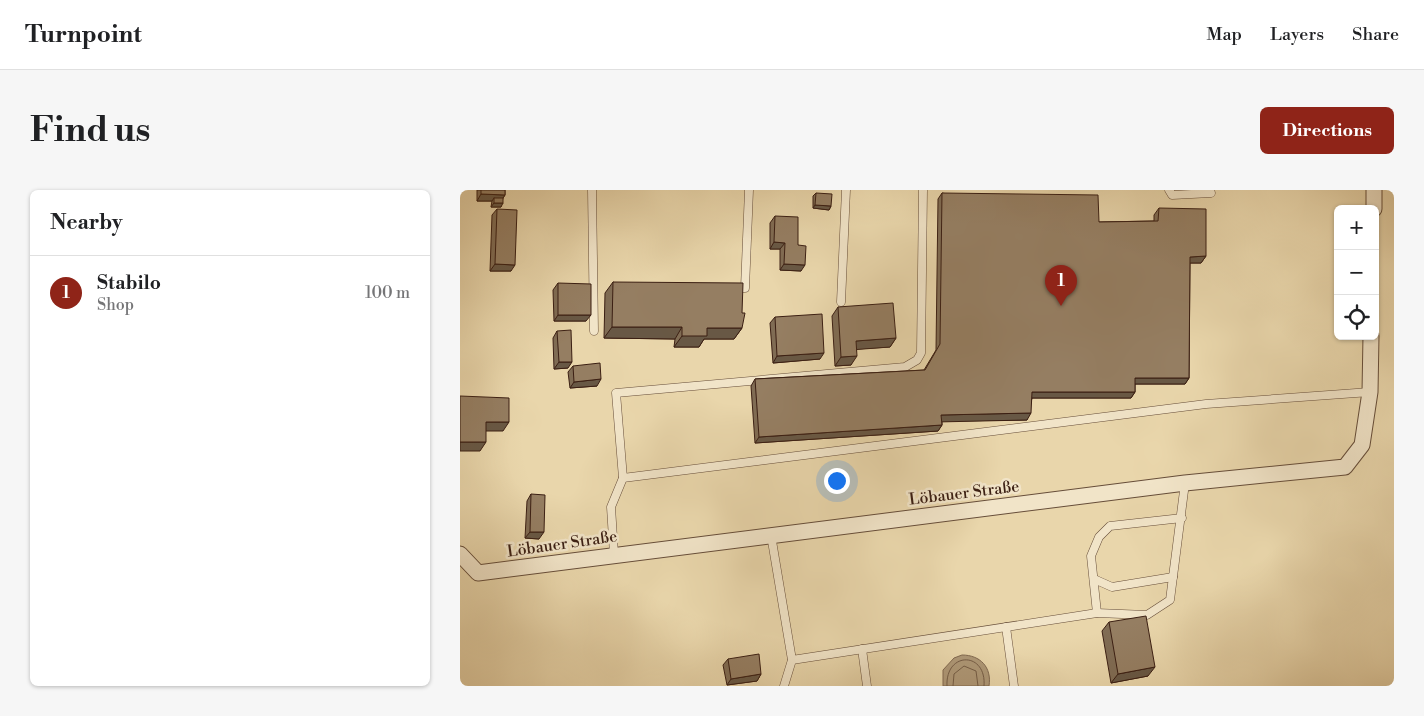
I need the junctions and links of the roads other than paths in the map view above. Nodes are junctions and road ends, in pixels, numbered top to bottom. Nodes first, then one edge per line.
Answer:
1 (592, 190) edge
2 (749, 190) edge
3 (846, 190) edge
4 (923, 190) edge
5 (1169, 190) edge
6 (1374, 190) edge
7 (1211, 193) dead end
8 (1374, 205) edge
9 (726, 288) edge
10 (841, 302) dead end
11 (594, 331) dead end
12 (1371, 340) edge
13 (1370, 392) junction
14 (623, 478) junction
15 (1185, 483) junction
16 (1182, 518) junction
17 (771, 535) junction
18 (460, 554) edge
19 (614, 554) junction
20 (1173, 577) junction
21 (1094, 579) junction
22 (1097, 613) junction
23 (1006, 627) junction
24 (862, 649) junction
25 (792, 660) junction
26 (784, 686) edge
27 (868, 686) edge
28 (1014, 686) edge

1 - 11 lane
2 - 9 lane
3 - 10 lane
4 - 14 lane
5 - 7 lane
6 - 8 street
12 - 13 street, Löbauer Straße
13 - 14 lane
13 - 15 street, Löbauer Straße
14 - 19 lane
15 - 16 lane
15 - 17 street, Löbauer Straße
16 - 20 lane
16 - 21 lane
17 - 19 street, Löbauer Straße
17 - 25 lane
18 - 19 street, Löbauer Straße
20 - 21 lane
20 - 22 lane
21 - 22 lane
22 - 23 lane
23 - 24 lane
23 - 28 lane
24 - 25 lane
24 - 27 lane
25 - 26 lane

